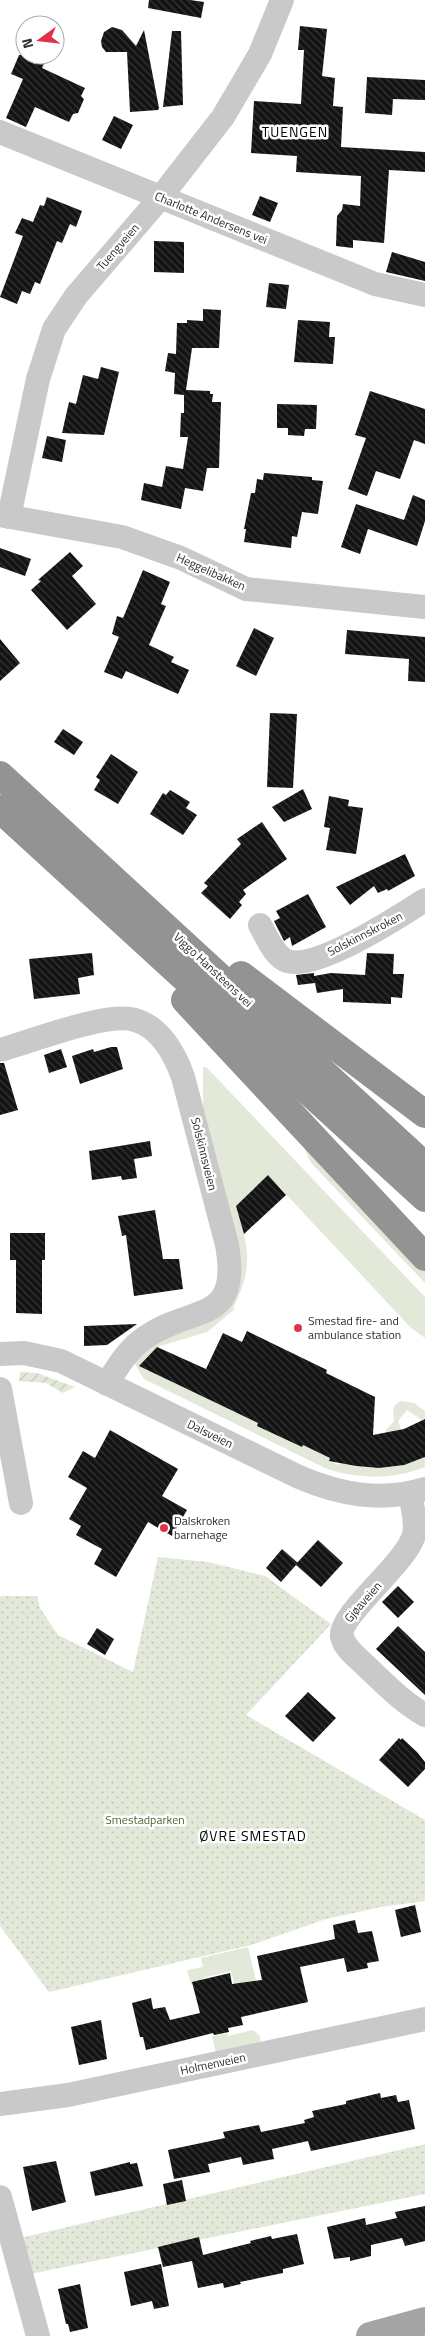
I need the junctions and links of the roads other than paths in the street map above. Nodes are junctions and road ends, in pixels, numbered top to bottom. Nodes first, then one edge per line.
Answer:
1 (282, 0) edge
2 (0, 132) edge
3 (160, 198) junction
4 (425, 295) edge
5 (5, 516) edge
6 (425, 607) edge
7 (0, 775) edge
8 (0, 809) edge
9 (64, 868) junction
10 (124, 888) junction
11 (425, 900) edge
12 (260, 925) dead end
13 (0, 1050) edge
14 (425, 1114) edge
15 (425, 1166) edge
16 (425, 1198) edge
17 (425, 1258) edge
18 (0, 1354) edge
19 (107, 1384) junction
20 (0, 1389) edge
21 (418, 1491) edge
22 (21, 1503) dead end
23 (425, 1715) edge
24 (425, 2019) edge
25 (0, 2104) edge
26 (0, 2197) edge
27 (8, 2260) edge
28 (425, 2321) edge
29 (38, 2336) edge
30 (370, 2336) edge

1 - 3 street, Tuengveien
2 - 3 street, Charlotte Andersens vei
3 - 4 street, Charlotte Andersens vei
3 - 5 street, Tuengveien
5 - 6 street, Heggelibakken
7 - 10 highway, Viggo Hansteens vei
8 - 9 highway, Viggo Hansteens vei
9 - 16 highway, Viggo Hansteens vei
9 - 17 highway
10 - 14 highway
10 - 15 highway, Viggo Hansteens vei
11 - 12 street, Solskinnskroken
13 - 19 street, Solskinnsveien
18 - 19 street, Dalsveien
19 - 21 street, Dalsveien
20 - 22 street
21 - 23 street, Gjøaveien
24 - 25 street, Holmenveien
26 - 27 street
27 - 29 street
28 - 30 main road

